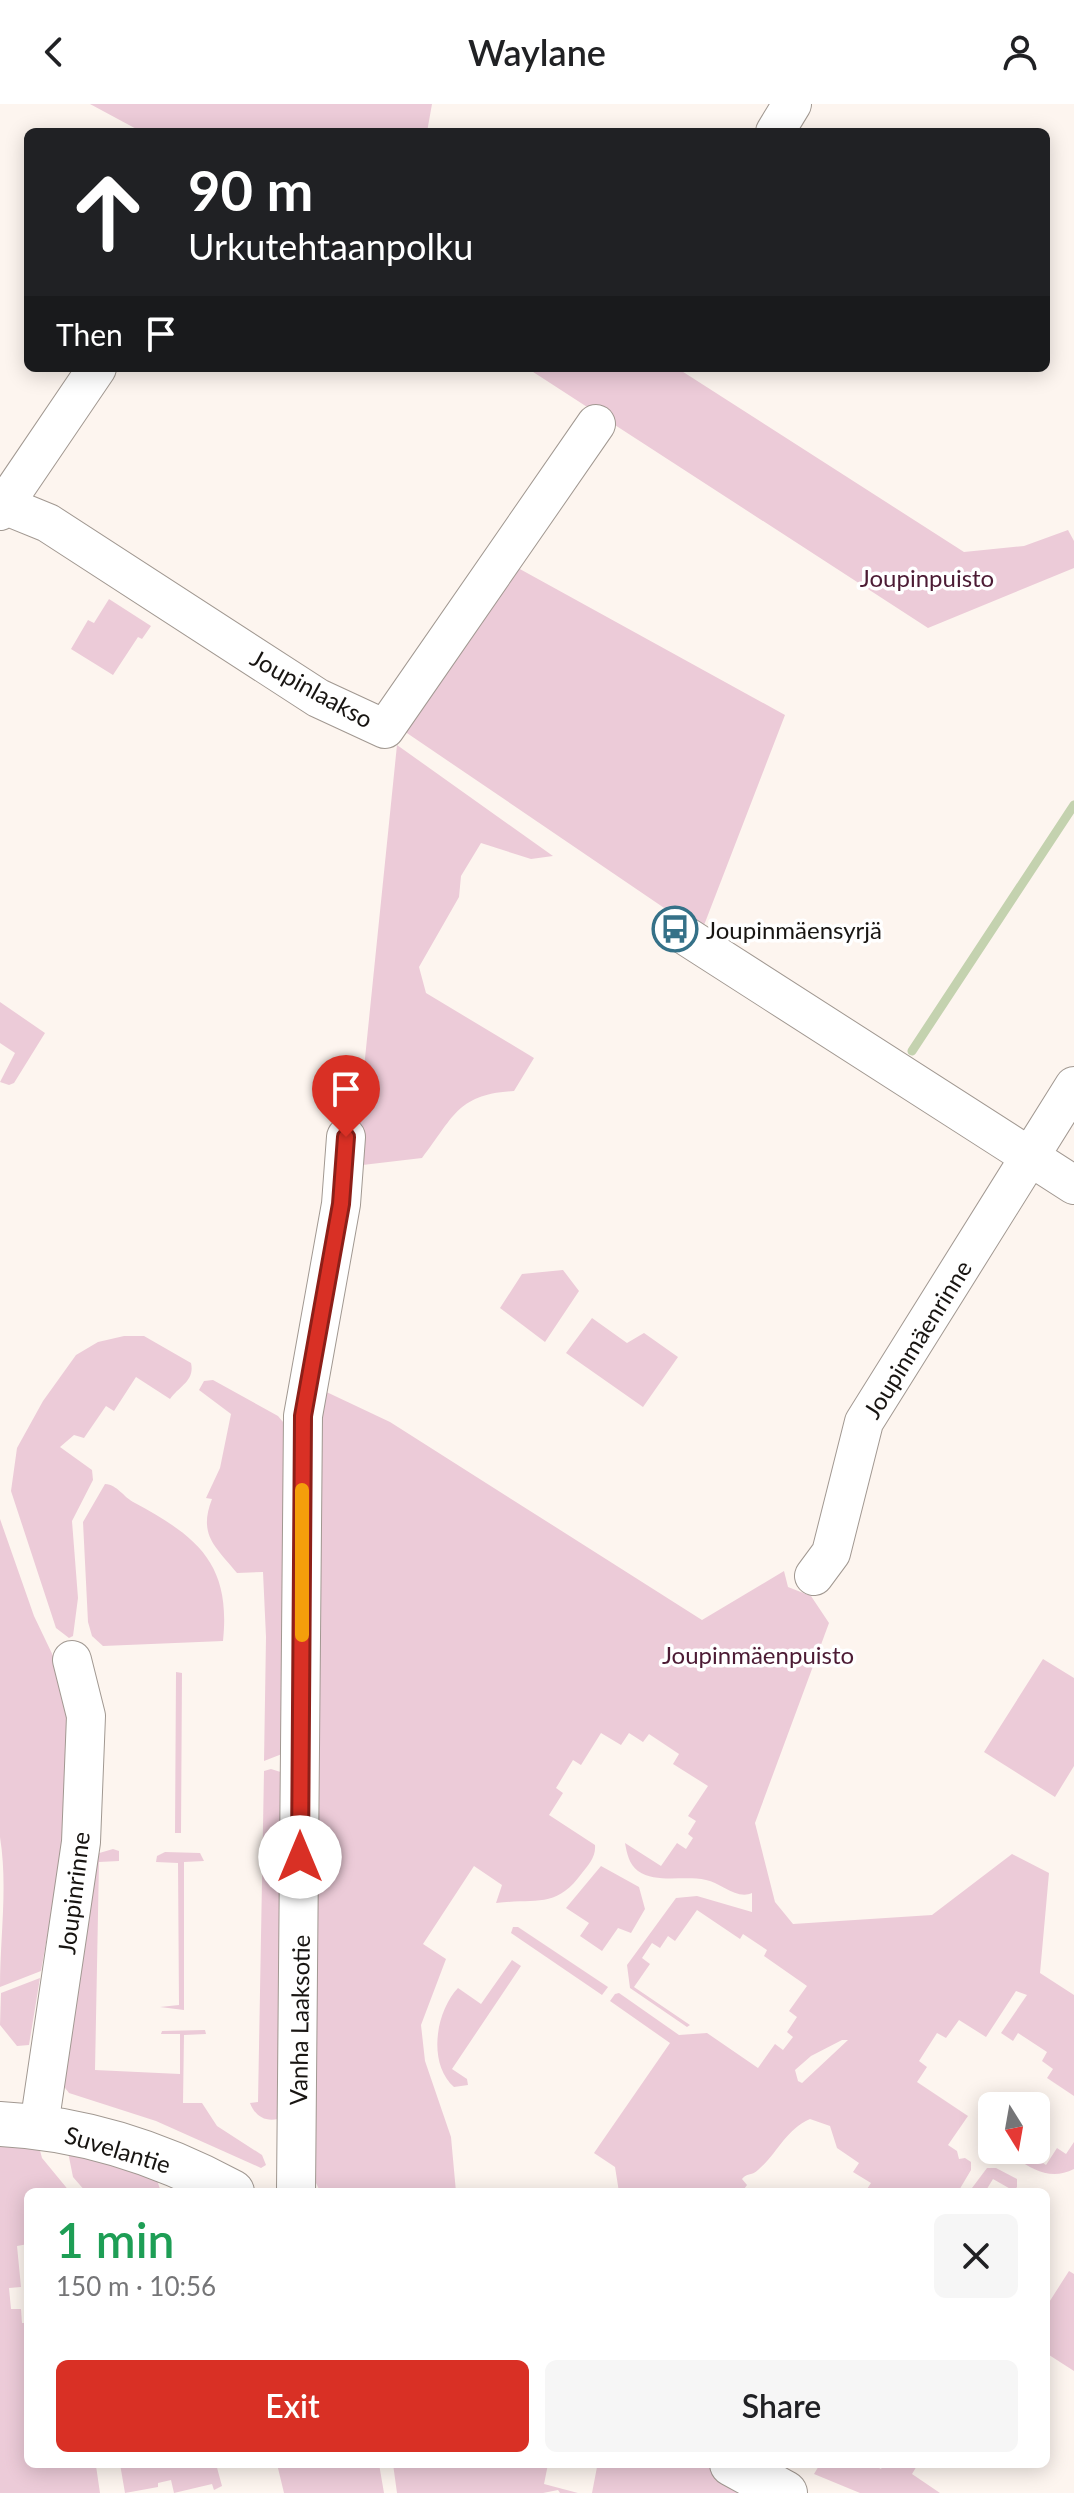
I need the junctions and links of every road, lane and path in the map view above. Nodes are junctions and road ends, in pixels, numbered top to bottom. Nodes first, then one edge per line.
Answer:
1 (792, 104) edge
2 (777, 128) edge
3 (94, 372) edge
4 (596, 424) dead end
5 (1, 502) edge
6 (675, 929) dead end
7 (1074, 1086) edge
8 (346, 1137) dead end
9 (1031, 1157) junction
10 (1074, 1185) edge
11 (814, 1576) dead end
12 (72, 1660) dead end
13 (19, 2125) edge
14 (223, 2188) edge
15 (296, 2188) edge
16 (739, 2468) edge
17 (785, 2493) edge

1 - 2 street
3 - 5 street
4 - 5 street, Joupinlaakso
6 - 9 street
7 - 9 street, Joupinmäenrinne
8 - 15 street, Vanha Laaksotie
9 - 10 street
9 - 11 street, Joupinmäenrinne
12 - 13 street, Joupinrinne
13 - 14 street, Suvelantie
16 - 17 street

